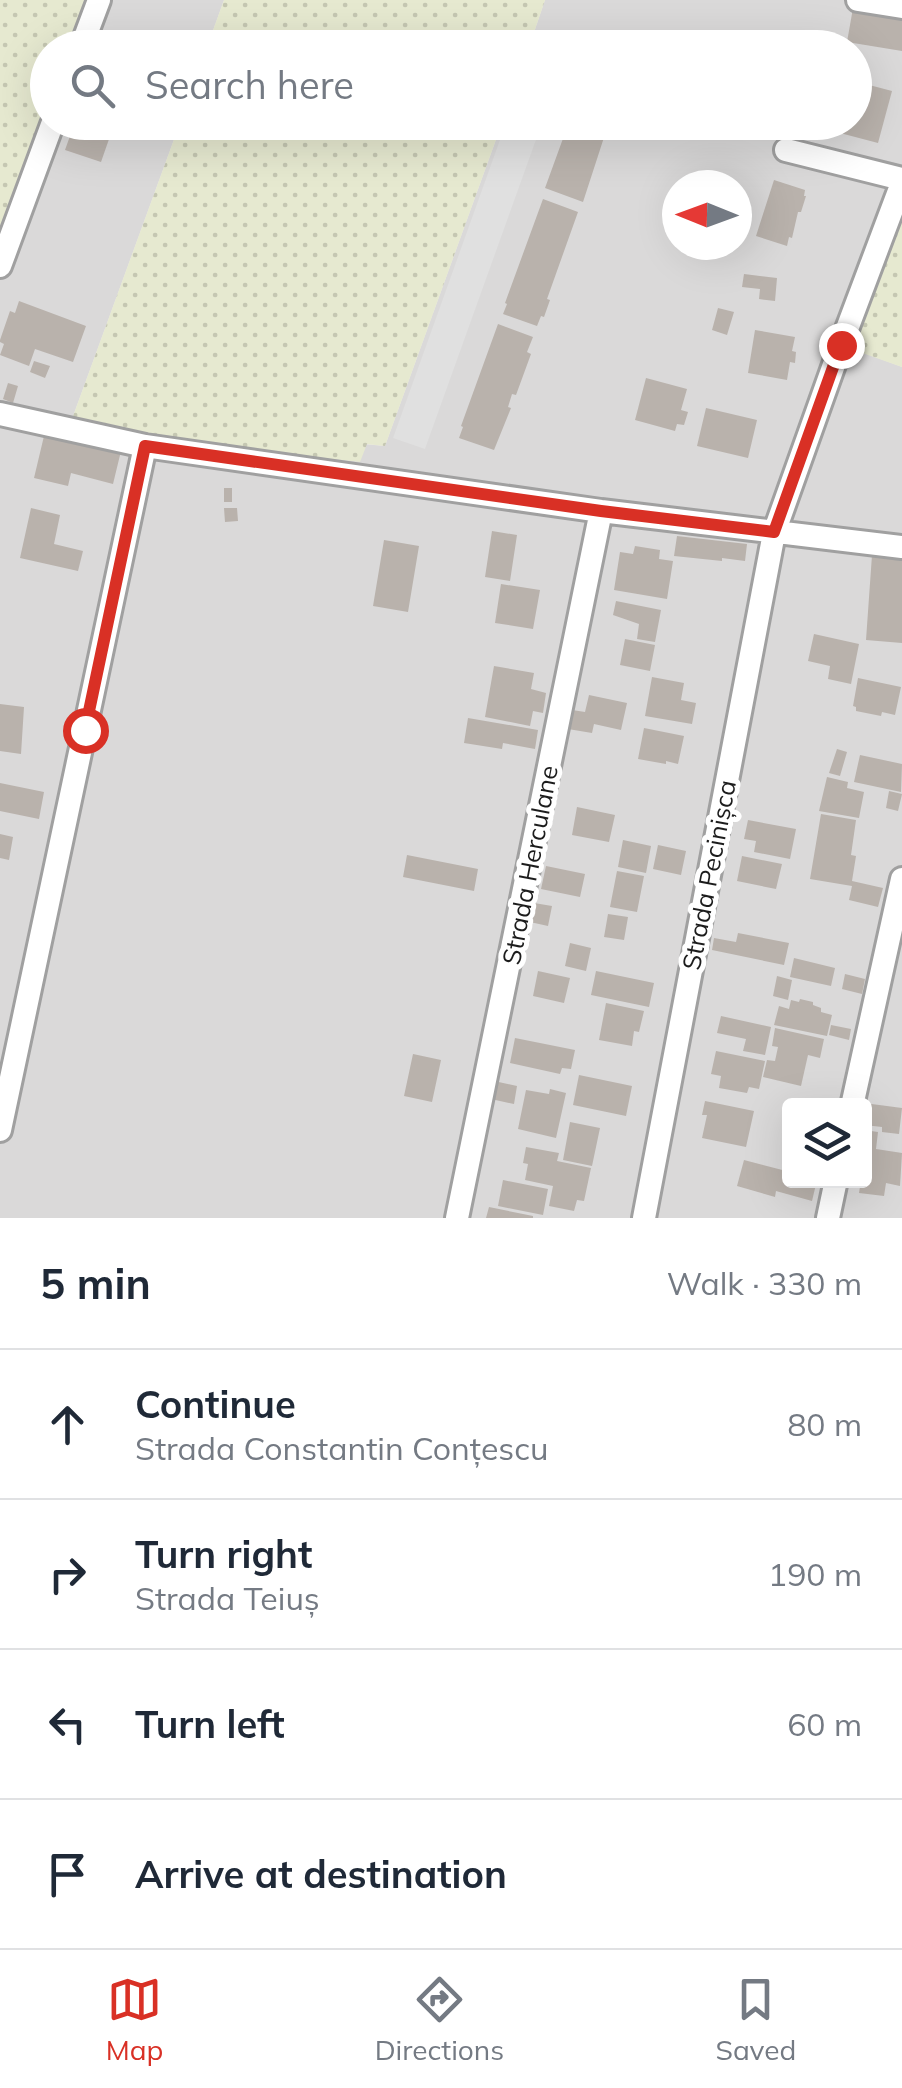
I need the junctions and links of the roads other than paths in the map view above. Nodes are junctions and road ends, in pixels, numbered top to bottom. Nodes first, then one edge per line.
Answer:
1 (99, 0) edge
2 (858, 0) edge
3 (902, 8) edge
4 (88, 30) edge
5 (46, 140) edge
6 (786, 150) dead end
7 (902, 181) edge
8 (0, 266) edge
9 (0, 414) edge
10 (145, 446) junction
11 (601, 511) junction
12 (774, 532) junction
13 (902, 546) edge
14 (902, 878) edge
15 (854, 1098) edge
16 (0, 1130) edge
17 (834, 1188) edge
18 (457, 1218) edge
19 (644, 1218) edge
20 (828, 1218) edge

1 - 4 street
2 - 3 street
5 - 8 street
6 - 7 street
7 - 12 street, Strada Pecinișca
9 - 10 street
10 - 11 street
10 - 16 street
11 - 12 street
11 - 18 street, Strada Herculane
12 - 13 street
12 - 19 street, Strada Pecinișca
14 - 15 street
17 - 20 street

